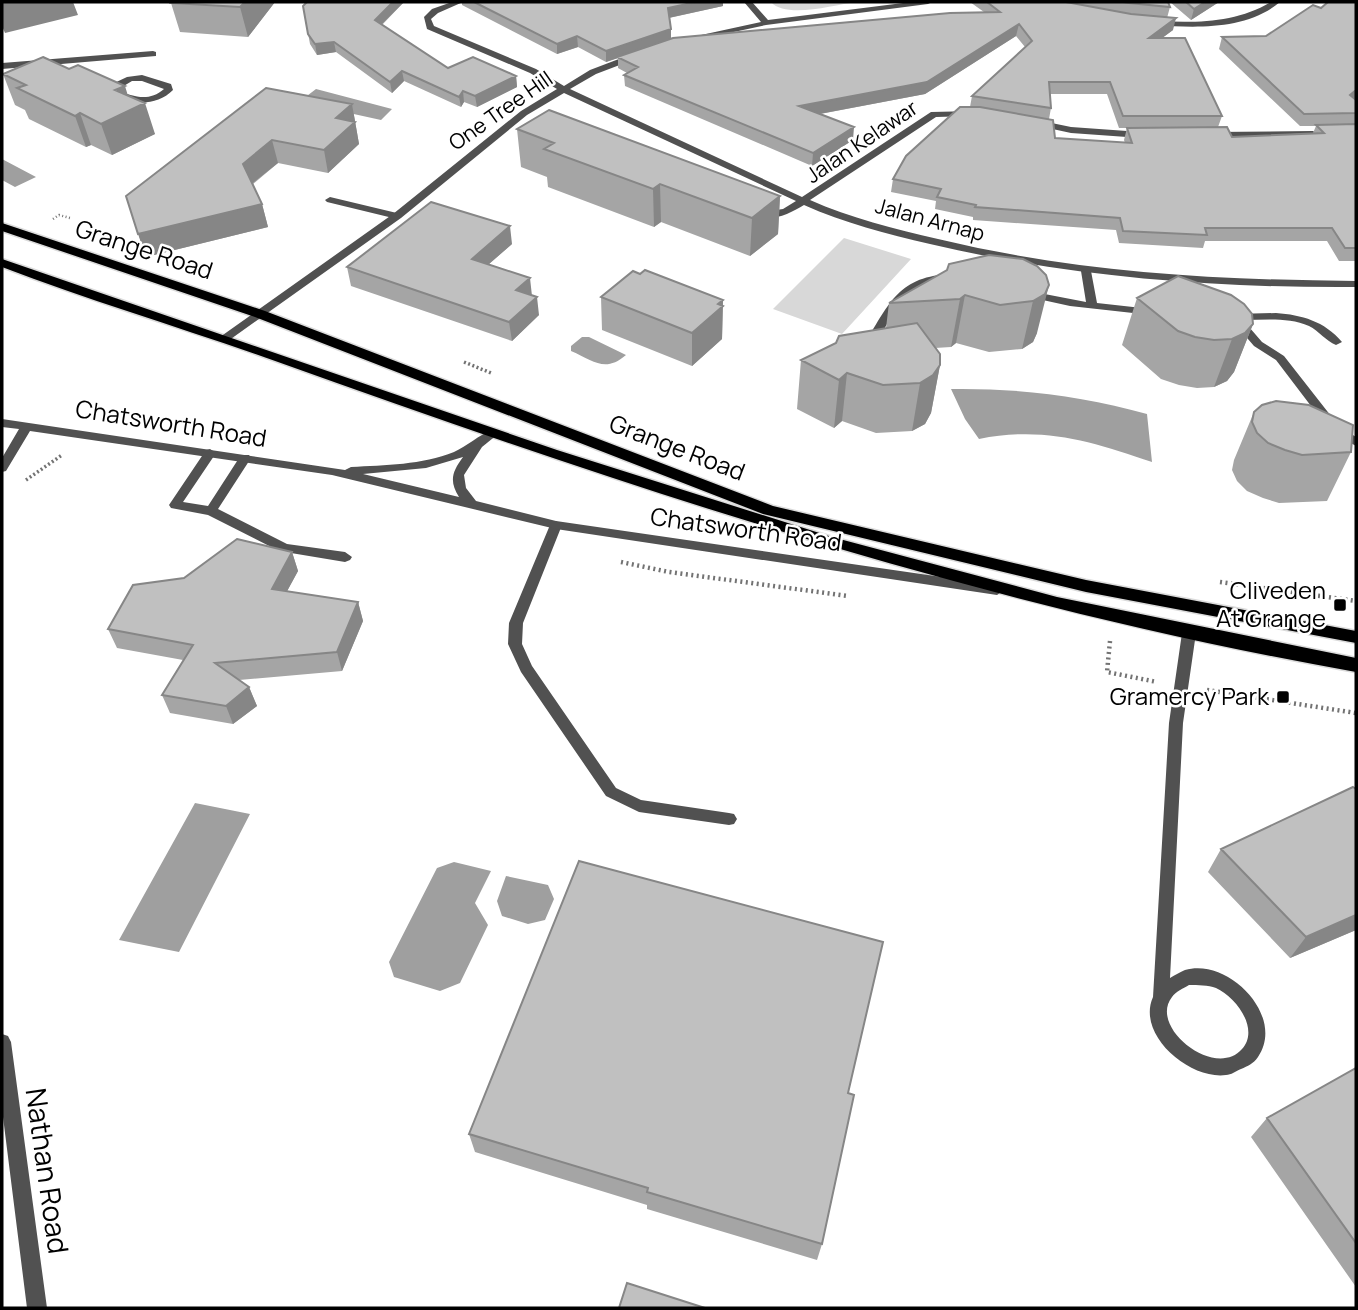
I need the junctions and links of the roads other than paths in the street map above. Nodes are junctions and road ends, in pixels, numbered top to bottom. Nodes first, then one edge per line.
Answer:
1 (459, 2) edge
2 (748, 2) edge
3 (928, 2) edge
4 (1276, 2) edge
5 (1145, 21) edge
6 (766, 23) junction
7 (687, 41) edge
8 (649, 52) edge
9 (153, 54) dead end
10 (2, 66) edge
11 (113, 87) joint
12 (563, 89) junction
13 (978, 113) edge
14 (1031, 122) edge
15 (1329, 133) edge
16 (1148, 135) edge
17 (1203, 135) edge
18 (330, 200) dead end
19 (806, 201) junction
20 (746, 210) edge
21 (397, 216) junction
22 (2, 228) edge
23 (2, 263) edge
24 (1086, 271) junction
25 (965, 277) edge
26 (1356, 284) edge
27 (1015, 290) edge
28 (1092, 306) junction
29 (1160, 313) edge
30 (260, 314) junction
31 (224, 339) junction
32 (1336, 342) dead end
33 (863, 357) edge
34 (2, 423) edge
35 (27, 425) junction
36 (486, 439) junction
37 (1356, 442) edge
38 (210, 453) junction
39 (245, 458) junction
40 (2, 468) edge
41 (332, 471) junction
42 (472, 505) junction
43 (211, 511) junction
44 (556, 525) junction
45 (345, 557) dead end
46 (1015, 593) junction
47 (1189, 633) junction
48 (1356, 637) edge
49 (1356, 665) edge
50 (729, 819) dead end
51 (1161, 995) junction
52 (2, 1042) edge
53 (37, 1308) edge

1 - 12 street, Jalan Arnap
2 - 6 street
3 - 6 street
4 - 5 street
6 - 7 street
8 - 12 street, One Tree Hill
9 - 10 street
11 - 11 street
12 - 19 street, Jalan Arnap
12 - 21 street, One Tree Hill
13 - 19 street, Jalan Kelawar
14 - 16 street
15 - 17 street
18 - 21 street
19 - 20 street, Jalan Kelawar
19 - 24 street, Jalan Arnap
21 - 30 street, One Tree Hill
22 - 30 main road, Grange Road
23 - 31 main road, Grange Road
24 - 26 street, Jalan Arnap
24 - 28 street
25 - 33 street
27 - 28 street
28 - 29 street
30 - 31 street, One Tree Hill
30 - 48 main road, Grange Road
31 - 36 main road, Grange Road
32 - 37 street
34 - 35 street, Chatsworth Road
35 - 38 street, Chatsworth Road
35 - 40 street
36 - 41 street, Chatsworth Road
36 - 42 street
36 - 46 main road, Grange Road
38 - 39 street, Chatsworth Road
38 - 43 street
39 - 41 street, Chatsworth Road
39 - 43 street
41 - 42 street, Chatsworth Road
42 - 44 street, Chatsworth Road
43 - 45 street
44 - 46 street, Chatsworth Road
44 - 50 street
46 - 47 main road, Grange Road
47 - 49 main road, Grange Road
47 - 51 street
51 - 51 street
52 - 53 street, Nathan Road

